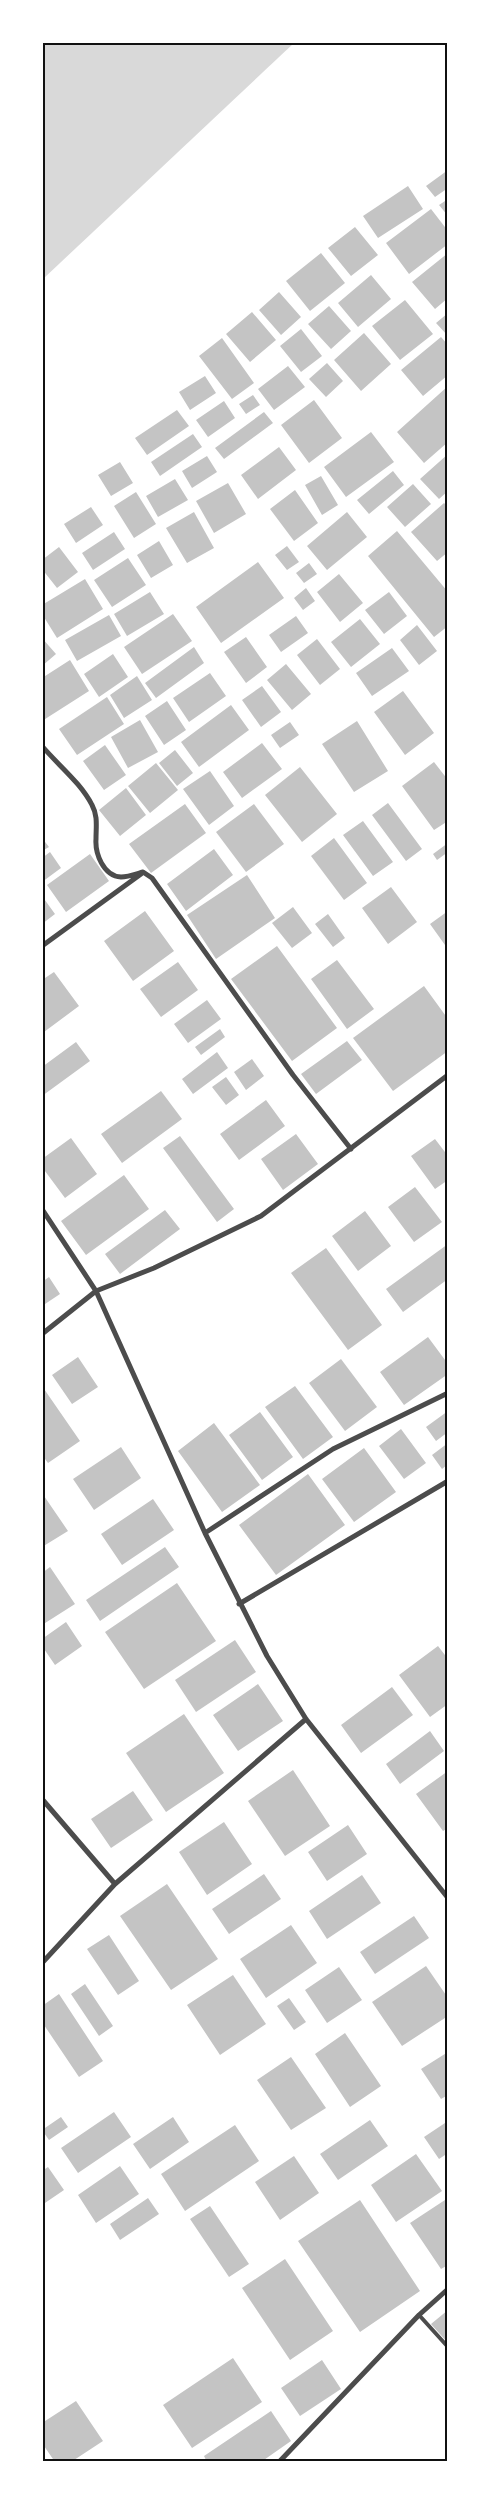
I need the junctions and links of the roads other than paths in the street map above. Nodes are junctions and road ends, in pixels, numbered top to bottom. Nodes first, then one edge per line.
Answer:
1 (42, 746) edge
2 (143, 872) junction
3 (42, 946) edge
4 (448, 1075) edge
5 (351, 1149) junction
6 (42, 1209) edge
7 (96, 1291) junction
8 (42, 1334) edge
9 (448, 1393) edge
10 (448, 1482) edge
11 (206, 1533) junction
12 (239, 1604) junction
13 (306, 1719) junction
14 (42, 1799) edge
15 (114, 1884) junction
16 (448, 1898) edge
17 (42, 1963) edge
18 (448, 2289) edge
19 (419, 2315) junction
20 (448, 2347) edge
21 (279, 2462) edge

1 - 2 street
2 - 3 street
2 - 5 street
4 - 5 street
5 - 7 street
6 - 7 street
7 - 8 street
7 - 11 street
9 - 11 street
10 - 12 street
11 - 12 street
12 - 13 street
13 - 15 street
13 - 16 street
14 - 15 street
15 - 17 street
18 - 19 street
19 - 20 lane
19 - 21 street

